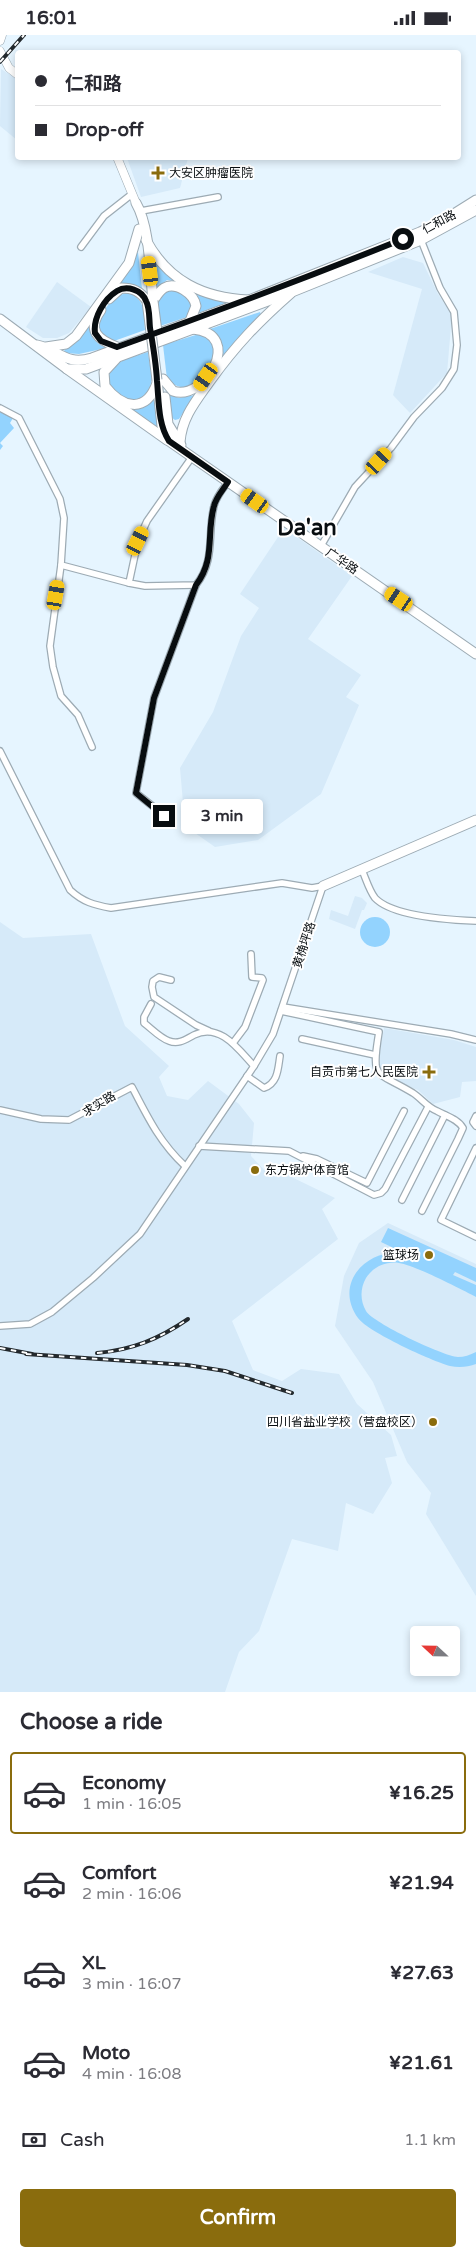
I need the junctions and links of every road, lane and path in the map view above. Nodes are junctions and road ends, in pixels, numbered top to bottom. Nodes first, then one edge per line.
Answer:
1 (2, 35) edge
2 (0, 41) edge
3 (0, 51) edge
4 (15, 73) edge
5 (118, 160) edge
6 (218, 197) dead end
7 (476, 200) edge
8 (136, 203) junction
9 (476, 210) edge
10 (139, 229) junction
11 (146, 240) junction
12 (421, 240) junction
13 (81, 247) dead end
14 (292, 292) junction
15 (249, 300) junction
16 (150, 301) junction
17 (0, 319) edge
18 (191, 325) junction
19 (41, 346) junction
20 (118, 352) junction
21 (67, 369) junction
22 (160, 380) junction
23 (0, 409) edge
24 (169, 441) junction
25 (182, 446) junction
26 (192, 457) junction
27 (228, 482) junction
28 (321, 546) junction
29 (61, 565) junction
30 (129, 583) junction
31 (196, 585) junction
32 (476, 654) edge
33 (92, 747) dead end
34 (0, 751) edge
35 (164, 816) dead end
36 (476, 821) edge
37 (362, 870) junction
38 (322, 887) junction
39 (476, 921) edge
40 (251, 954) dead end
41 (171, 980) dead end
42 (150, 1004) dead end
43 (282, 1009) junction
44 (211, 1031) junction
45 (302, 1039) dead end
46 (476, 1040) edge
47 (233, 1043) junction
48 (375, 1055) junction
49 (280, 1056) dead end
50 (254, 1066) junction
51 (247, 1076) junction
52 (428, 1107) junction
53 (0, 1110) edge
54 (404, 1111) dead end
55 (445, 1115) junction
56 (476, 1115) edge
57 (476, 1126) edge
58 (199, 1146) junction
59 (476, 1148) edge
60 (297, 1155) junction
61 (185, 1166) junction
62 (402, 1200) dead end
63 (422, 1211) dead end
64 (476, 1237) edge
65 (0, 1326) edge

1 - 2 street
3 - 4 street
5 - 8 street
6 - 8 street
7 - 15 main road, 仁和路
8 - 10 main road
8 - 11 main road
8 - 13 street
9 - 12 main road, 仁和路
10 - 16 main road
10 - 19 main road
11 - 15 main road
11 - 16 main road
12 - 14 main road, 仁和路
12 - 28 street
14 - 18 main road, 仁和路
14 - 25 main road
15 - 18 main road, 仁和路
16 - 18 main road
16 - 20 main road
16 - 22 main road, bridge
17 - 19 main road
18 - 20 main road, 仁和路
18 - 22 main road
19 - 20 main road, 仁和路
19 - 21 main road
20 - 21 main road, 仁和路
20 - 22 main road
21 - 24 main road, 广华路
22 - 24 main road
22 - 25 main road
23 - 29 street
24 - 25 main road, 广华路
25 - 26 main road, 广华路
26 - 27 main road, 广华路
26 - 30 street
27 - 28 main road, 广华路
27 - 31 street
28 - 32 main road, 广华路
29 - 30 street
29 - 33 street
30 - 31 street
31 - 35 street
34 - 38 street
36 - 37 main road
37 - 38 main road
37 - 39 street
38 - 43 street, 黄桷坪路
40 - 47 street
41 - 44 street
42 - 44 street
43 - 46 street
43 - 48 street
43 - 50 street, 黄桷坪路
44 - 47 street
45 - 48 street
47 - 50 street
48 - 52 street
49 - 51 street
50 - 51 street, 黄桷坪路
51 - 58 street, 黄桷坪路
52 - 55 street
52 - 60 street
53 - 61 street, 求实路
54 - 60 street
55 - 62 street
55 - 63 street
56 - 57 street
58 - 60 street
58 - 61 street, 黄桷坪路
59 - 64 street
61 - 65 street, 黄桷坪路

